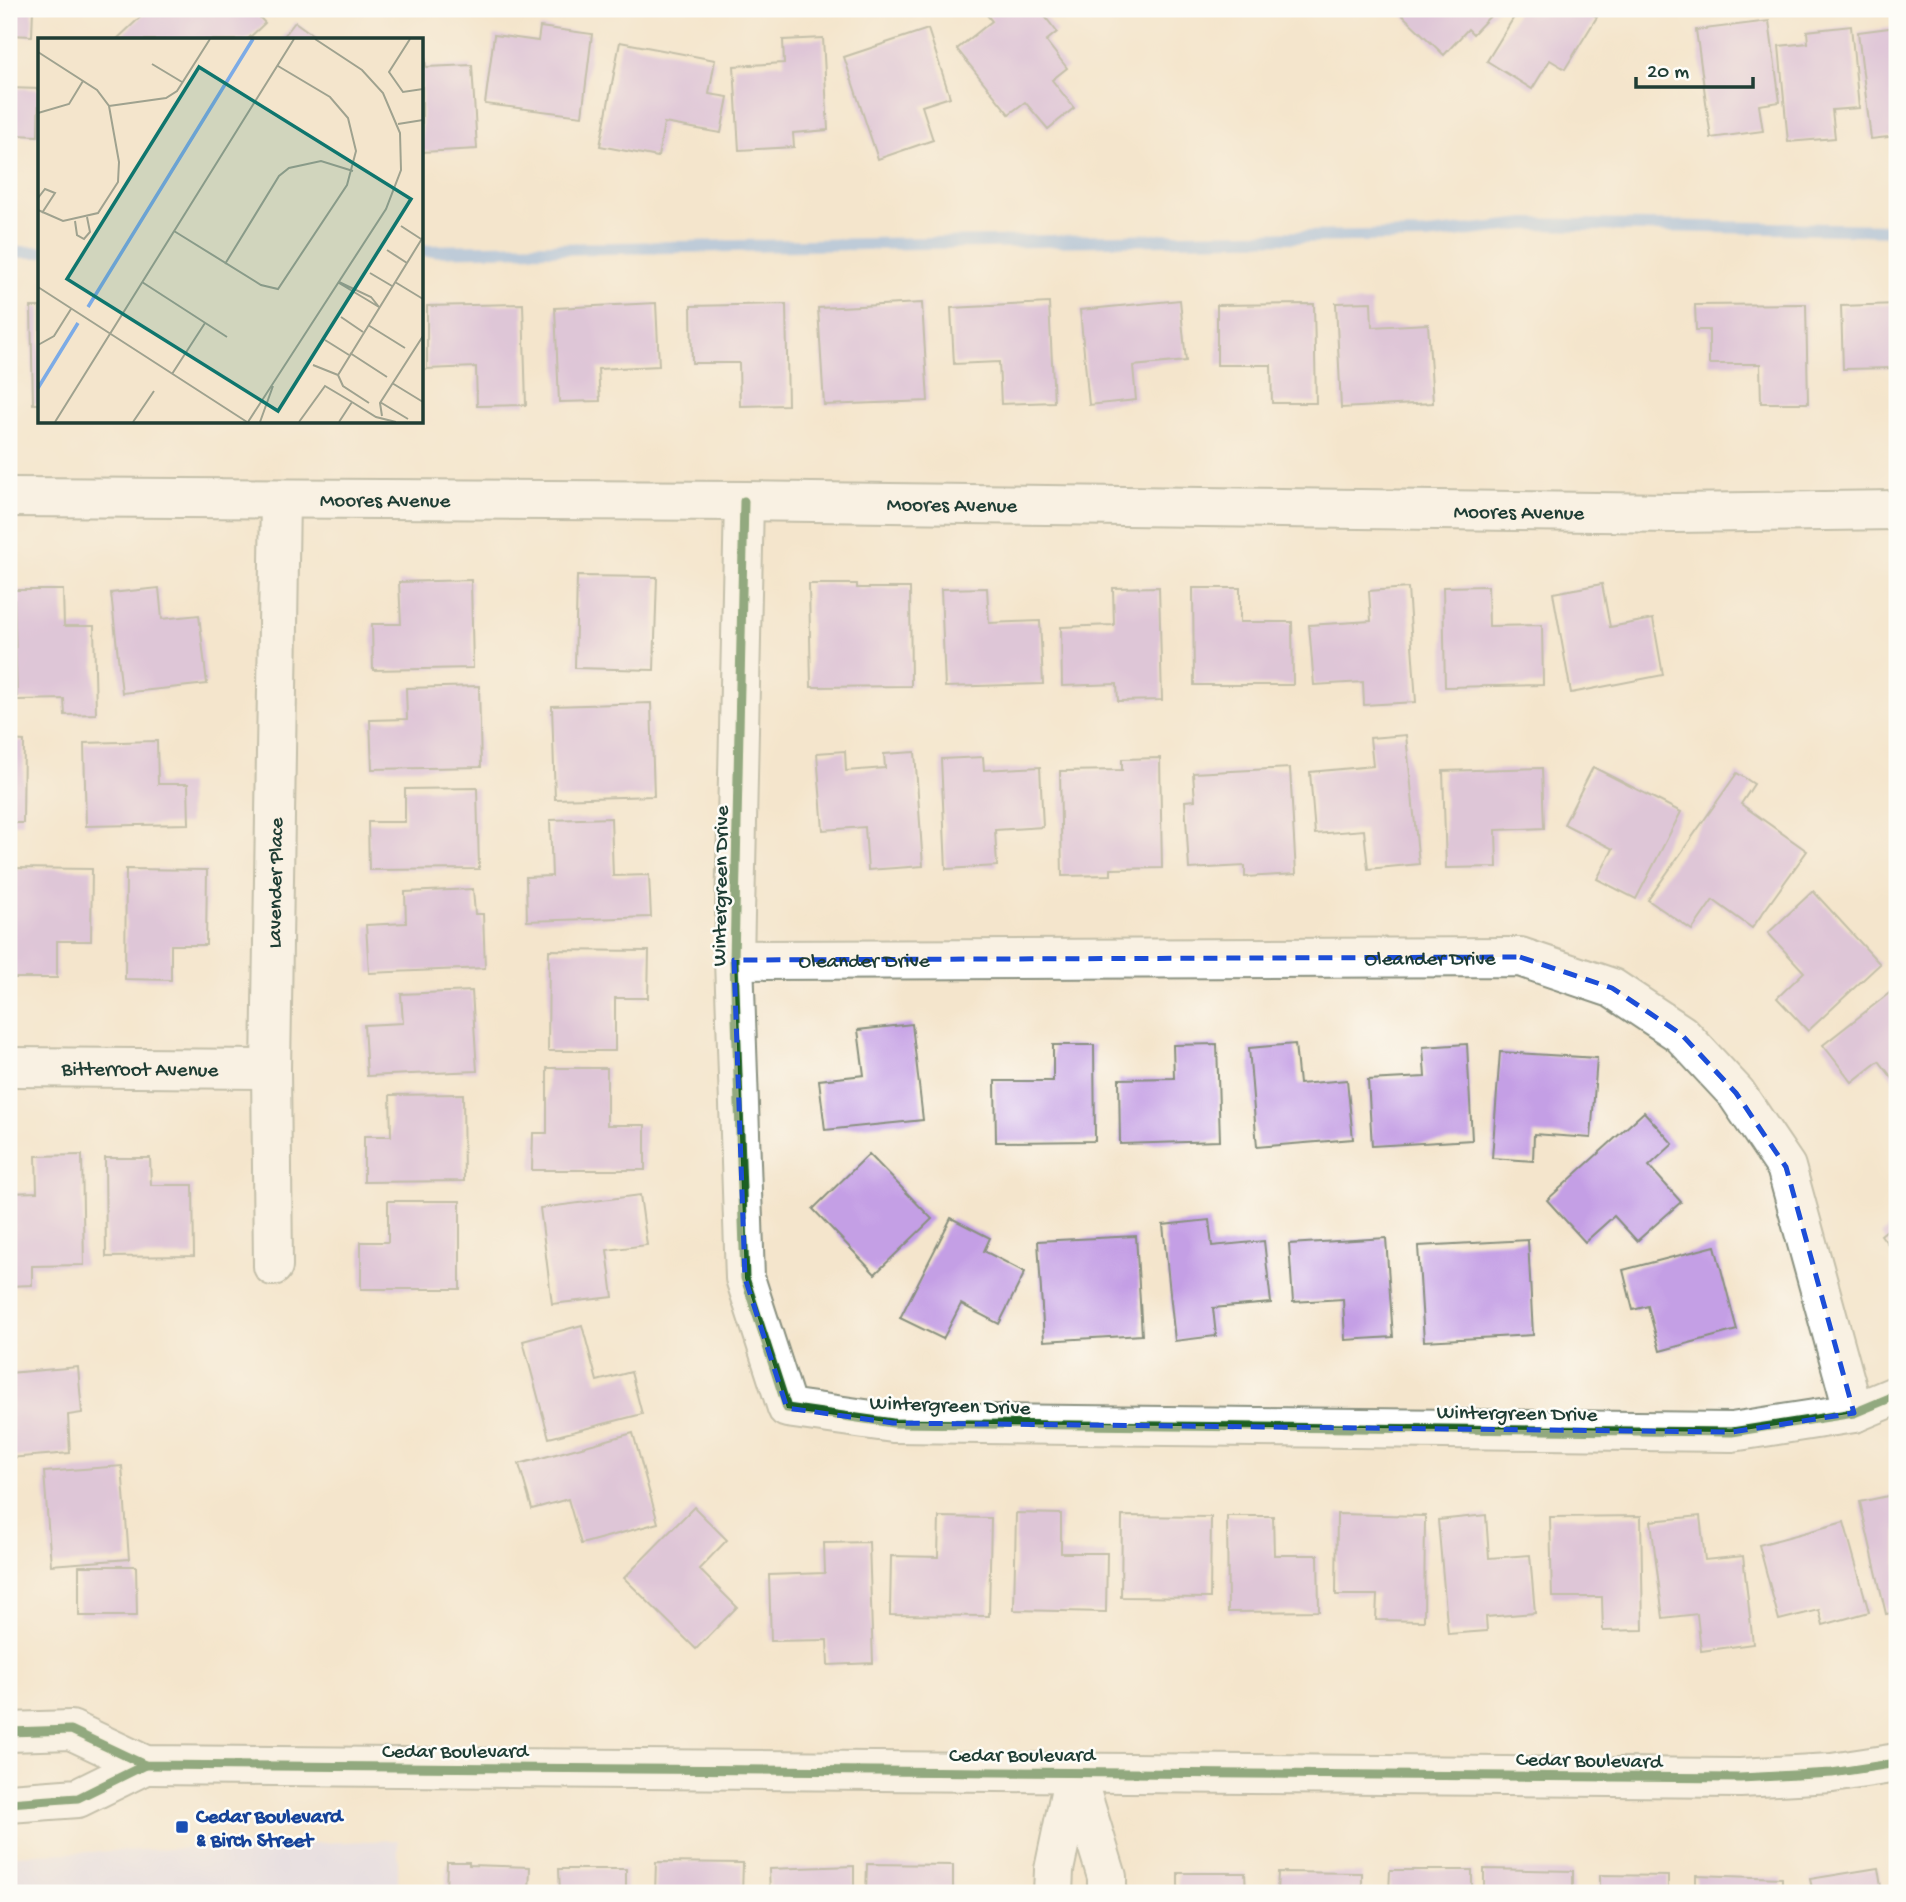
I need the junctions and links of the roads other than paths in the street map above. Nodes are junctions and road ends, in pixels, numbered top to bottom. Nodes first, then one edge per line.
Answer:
1 (9, 496) edge
2 (280, 499) junction
3 (744, 501) junction
4 (1897, 510) edge
5 (734, 960) junction
6 (9, 1067) edge
7 (271, 1069) junction
8 (273, 1266) dead end
9 (1897, 1395) edge
10 (1854, 1413) junction
11 (9, 1732) edge
12 (1897, 1763) edge
13 (145, 1765) junction
14 (1075, 1772) junction
15 (9, 1803) edge
16 (1054, 1893) edge
17 (1107, 1893) edge

1 - 2 street, Moores Avenue
2 - 3 street, Moores Avenue
2 - 7 street, Lavender Place
3 - 4 street, Moores Avenue
3 - 5 street, Wintergreen Drive
5 - 10 street, Oleander Drive
5 - 10 street, Wintergreen Drive
6 - 7 street, Bitterroot Avenue
7 - 8 street, Lavender Place
9 - 10 street, Wintergreen Drive
11 - 13 street, Cedar Boulevard
12 - 14 street, Cedar Boulevard
13 - 14 street, Cedar Boulevard
13 - 15 street, Cedar Boulevard
14 - 16 street
14 - 17 street

